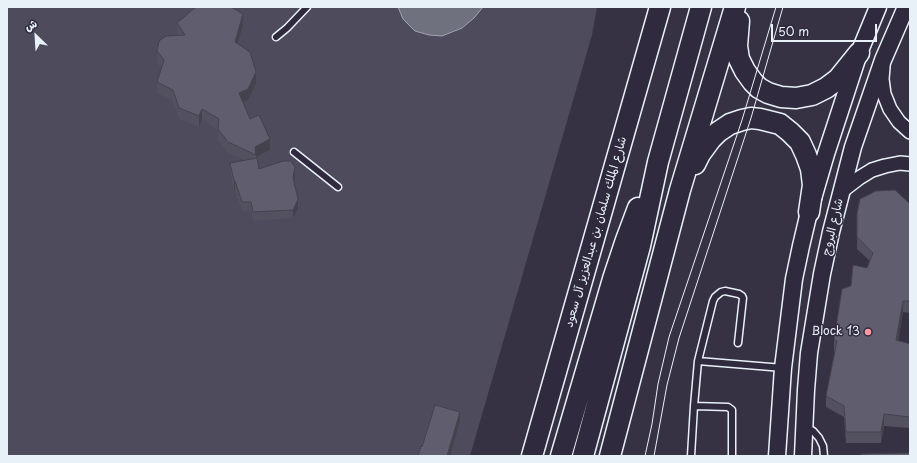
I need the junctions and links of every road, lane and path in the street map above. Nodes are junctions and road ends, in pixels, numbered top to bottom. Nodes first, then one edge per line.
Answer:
1 (307, 7) edge
2 (660, 7) edge
3 (701, 7) edge
4 (734, 7) edge
5 (741, 7) edge
6 (878, 7) edge
7 (907, 9) edge
8 (276, 37) dead end
9 (859, 53) junction
10 (883, 60) junction
11 (910, 132) edge
12 (294, 152) dead end
13 (658, 162) junction
14 (910, 164) edge
15 (338, 187) dead end
16 (680, 190) junction
17 (842, 190) junction
18 (809, 212) junction
19 (738, 343) dead end
20 (698, 361) junction
21 (783, 368) junction
22 (694, 406) junction
23 (804, 426) junction
24 (532, 456) edge
25 (561, 456) edge
26 (583, 456) edge
27 (610, 456) edge
28 (691, 456) edge
29 (732, 456) edge
30 (777, 456) edge
31 (803, 456) edge
32 (824, 456) edge

1 - 8 lane
2 - 24 main road, شارع الملك سلمان بن عبدالعزيز آل سعود
3 - 13 main road
4 - 16 main road
5 - 9 main road
6 - 9 street
7 - 10 street, شارع البروج
9 - 18 street
10 - 11 street
10 - 17 street, شارع البروج
12 - 15 lane
13 - 25 main road
13 - 26 main road
14 - 17 street
16 - 18 main road
16 - 27 main road
17 - 23 street, شارع البروج
18 - 21 street
19 - 20 lane
20 - 21 lane
20 - 22 lane
21 - 30 street
22 - 28 lane
22 - 29 lane
23 - 31 street, شارع البروج
23 - 32 lane

